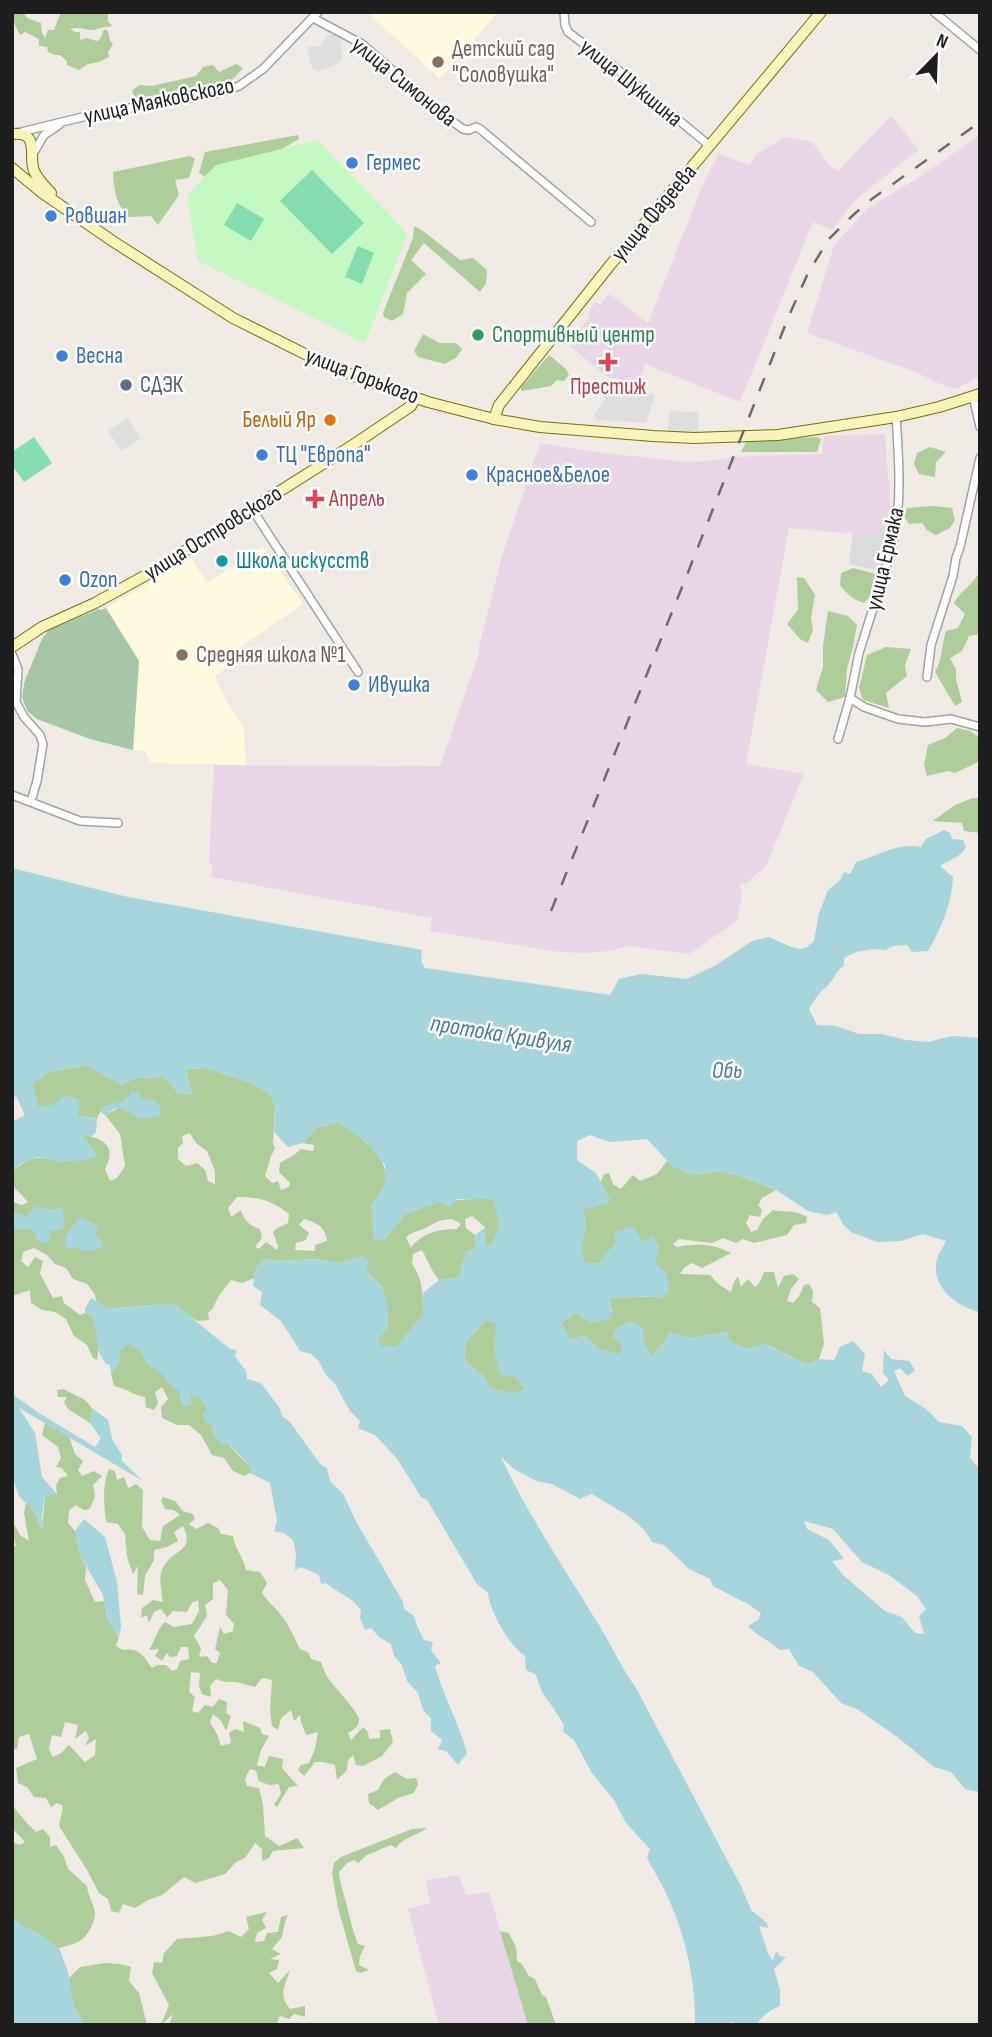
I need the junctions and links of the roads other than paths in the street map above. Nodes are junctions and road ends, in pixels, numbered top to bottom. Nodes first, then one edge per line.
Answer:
1 (564, 12) edge
2 (821, 12) edge
3 (934, 12) edge
4 (316, 15) edge
5 (980, 50) edge
6 (69, 120) junction
7 (13, 134) edge
8 (710, 146) junction
9 (32, 154) junction
10 (12, 167) edge
11 (68, 209) junction
12 (591, 222) dead end
13 (976, 395) edge
14 (415, 398) junction
15 (896, 417) junction
16 (494, 419) junction
17 (980, 428) edge
18 (980, 458) edge
19 (253, 509) junction
20 (12, 647) edge
21 (12, 654) edge
22 (358, 672) dead end
23 (927, 677) dead end
24 (850, 698) junction
25 (980, 727) edge
26 (838, 739) dead end
27 (12, 794) edge
28 (31, 801) junction
29 (118, 823) dead end

1 - 8 street, улица Шукшина
2 - 8 street, улица Фадеева
3 - 5 street
4 - 6 street, улица Маяковского
4 - 12 street, улица Симонова
6 - 7 street, улица Маяковского
6 - 9 street
7 - 9 street, улица Горького
8 - 16 street, улица Фадеева
9 - 10 street
9 - 11 street, улица Горького
10 - 11 street, улица Горького
11 - 14 street, улица Горького
13 - 15 street, улица Горького
13 - 17 street
14 - 16 street, улица Горького
14 - 19 street, улица Островского
15 - 16 street, улица Горького
15 - 24 street, улица Ермака
18 - 23 street
19 - 20 street, улица Островского
19 - 22 street
21 - 28 street
24 - 25 street
24 - 26 street, улица Ермака
27 - 28 street
28 - 29 street

